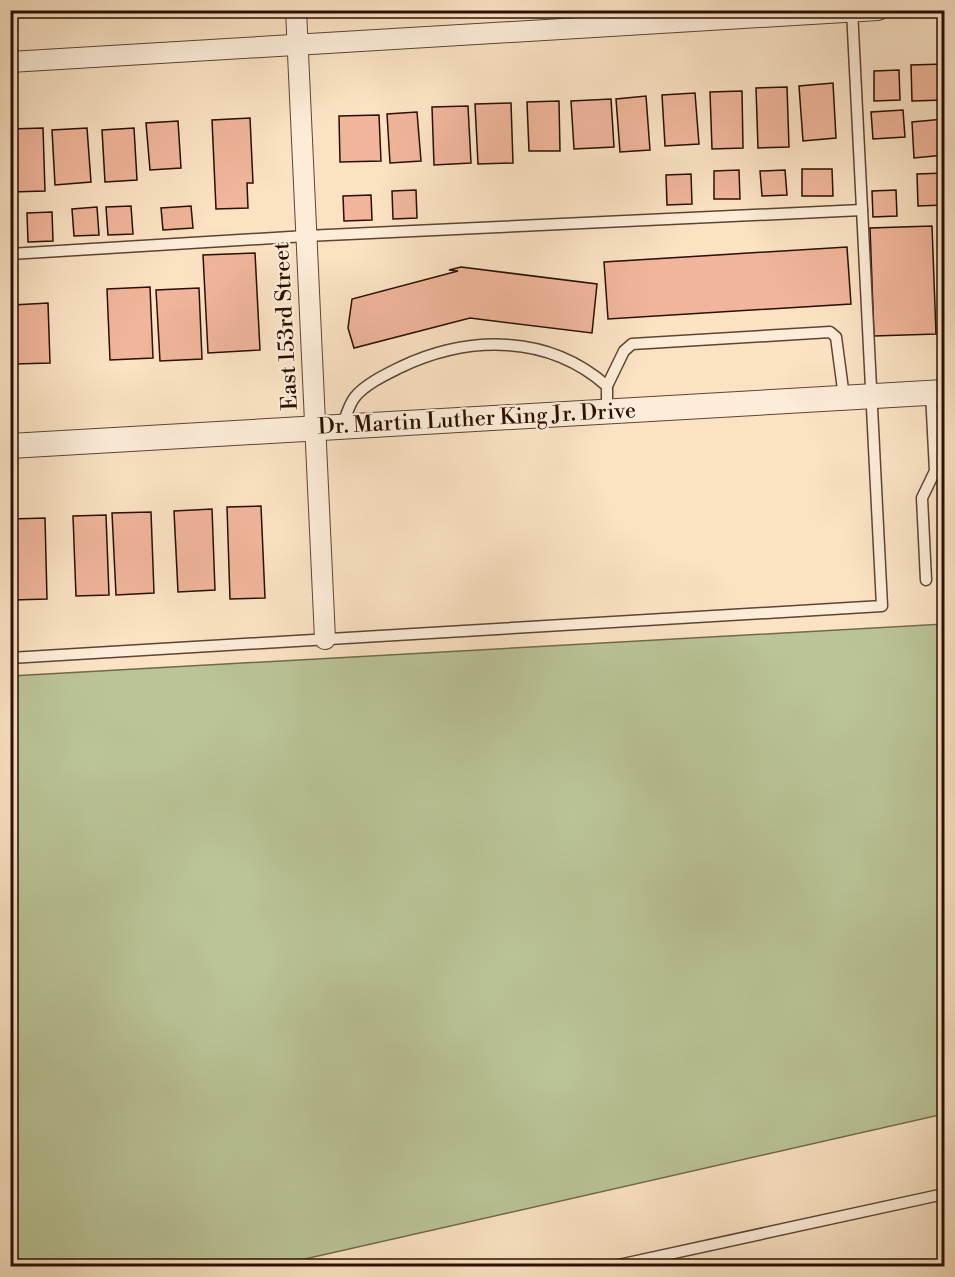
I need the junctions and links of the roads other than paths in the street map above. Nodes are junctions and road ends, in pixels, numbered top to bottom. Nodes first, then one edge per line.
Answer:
1 (296, 10) edge
2 (878, 10) edge
3 (852, 11) edge
4 (297, 45) junction
5 (10, 62) edge
6 (862, 210) junction
7 (306, 236) junction
8 (10, 254) edge
9 (607, 386) junction
10 (938, 392) edge
11 (871, 396) junction
12 (844, 397) junction
13 (607, 411) junction
14 (341, 427) junction
15 (315, 428) junction
16 (10, 446) edge
17 (940, 471) edge
18 (926, 580) dead end
19 (325, 639) junction
20 (10, 658) edge
21 (945, 1194) edge
22 (614, 1266) edge

1 - 4 street, East 153rd Street
2 - 3 street
3 - 4 street
3 - 6 lane
4 - 5 street
4 - 7 street, East 153rd Street
6 - 7 lane
6 - 11 lane
7 - 8 lane
7 - 15 street, East 153rd Street
9 - 12 lane
9 - 13 lane
9 - 14 lane
10 - 11 street, Dr. Martin Luther King Jr. Drive
10 - 17 lane
11 - 12 street, Dr. Martin Luther King Jr. Drive
11 - 19 lane
12 - 13 street, Dr. Martin Luther King Jr. Drive
13 - 14 street, Dr. Martin Luther King Jr. Drive
14 - 15 street, Dr. Martin Luther King Jr. Drive
15 - 16 street, Dr. Martin Luther King Jr. Drive
15 - 19 street, East 153rd Street
17 - 18 lane
19 - 20 lane
21 - 22 lane

